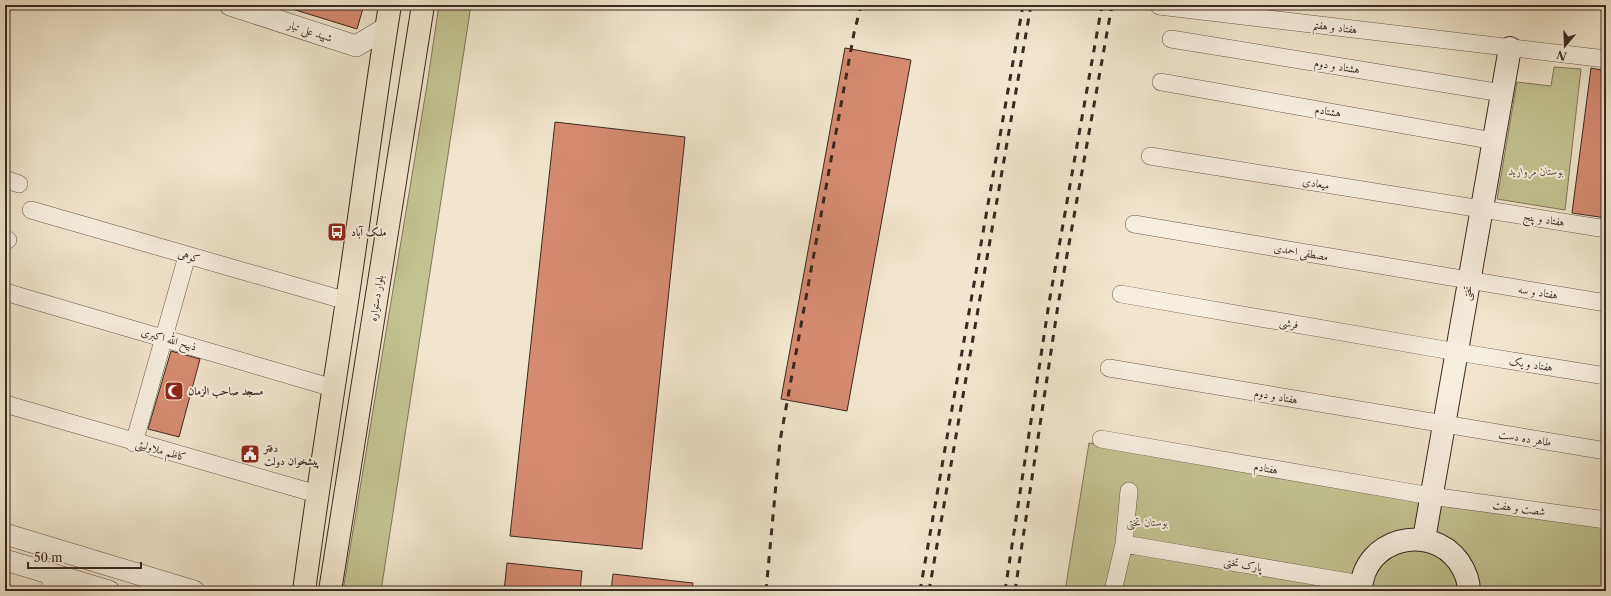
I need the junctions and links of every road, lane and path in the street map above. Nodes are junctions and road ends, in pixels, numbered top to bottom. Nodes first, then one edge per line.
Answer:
1 (230, 5) edge
2 (390, 5) edge
3 (423, 5) edge
4 (1159, 6) edge
5 (386, 28) junction
6 (1171, 39) dead end
7 (1510, 48) junction
8 (1606, 59) edge
9 (1161, 82) dead end
10 (1502, 93) junction
11 (1494, 141) junction
12 (1150, 156) dead end
13 (1482, 209) junction
14 (31, 210) dead end
15 (1134, 224) dead end
16 (1606, 229) edge
17 (187, 256) junction
18 (1469, 281) junction
19 (5, 292) edge
20 (1121, 294) dead end
21 (347, 301) junction
22 (1606, 303) edge
23 (164, 338) junction
24 (1456, 352) junction
25 (1109, 368) dead end
26 (1606, 376) edge
27 (333, 388) junction
28 (5, 404) edge
29 (1444, 425) junction
30 (1101, 440) dead end
31 (134, 443) junction
32 (1606, 451) edge
33 (1129, 491) dead end
34 (317, 494) junction
35 (1431, 496) junction
36 (1606, 520) edge
37 (5, 534) edge
38 (1424, 539) junction
39 (1124, 544) junction
40 (5, 560) edge
41 (51, 583) edge
42 (1361, 587) edge
43 (1471, 589) edge
44 (109, 591) edge
45 (194, 591) edge
46 (304, 591) edge
47 (330, 591) edge
48 (1113, 591) edge

1 - 5 street, شهید علی تبار
2 - 5 main road
3 - 47 main road, بلوار دستواره
4 - 7 street, هفتاد و هفتم
5 - 21 main road
6 - 10 street, هشتاد و دوم
7 - 8 street, هفتاد و هفتم
7 - 10 main road, تختی
9 - 11 street, هشتادم
10 - 11 main road, تختی
11 - 13 main road, تختی
12 - 13 street, میعادی
13 - 16 street, هفتاد و پنج
13 - 18 main road, تختی
14 - 17 street, کوهی
15 - 18 street, مصطفی احمدی
17 - 21 street, کوهی
17 - 23 street
18 - 22 street, هفتاد و سه
18 - 24 main road, تختی
19 - 23 street, ذبیح الله اکبری
20 - 24 street, فرشی
21 - 27 main road
23 - 27 street, ذبیح الله اکبری
23 - 31 street
24 - 26 street, هفتاد و یک
24 - 29 main road, تختی
25 - 29 street, هفتاد و دوم
27 - 34 main road
28 - 31 street, کاظم ملاولیئی
29 - 32 street, طاهر ده دست
29 - 35 main road, تختی
30 - 35 street, هفتادم
31 - 34 street, کاظم ملاولیئی
33 - 39 street
34 - 46 main road
35 - 36 street, شصت و هفت
35 - 38 main road, تختی
37 - 45 street
38 - 42 main road
38 - 43 main road
39 - 42 street, پارک تختی
39 - 48 street
40 - 41 street
41 - 44 street

